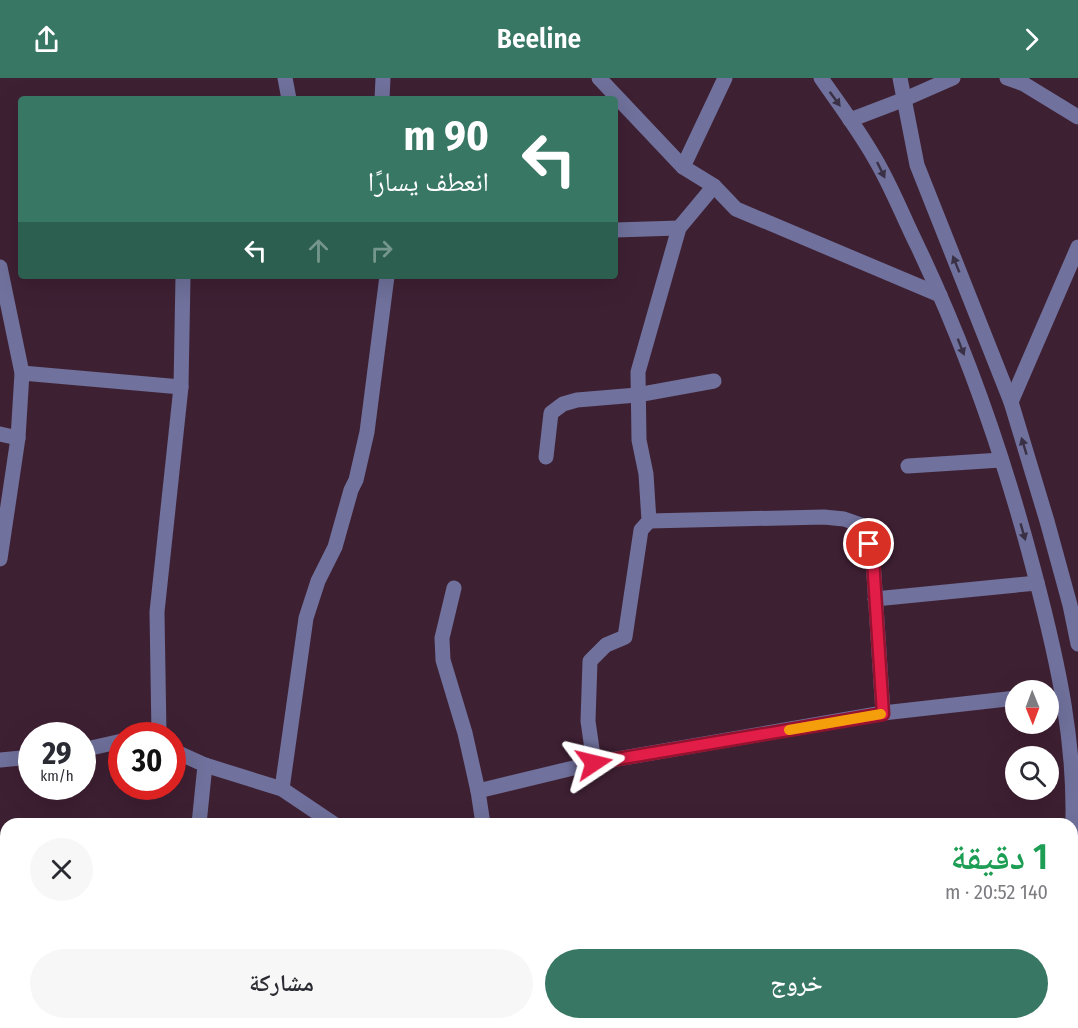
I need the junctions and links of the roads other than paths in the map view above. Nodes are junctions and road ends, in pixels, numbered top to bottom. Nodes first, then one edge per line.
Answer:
1 (285, 78) edge
2 (383, 78) edge
3 (599, 78) edge
4 (724, 78) edge
5 (820, 78) edge
6 (900, 78) edge
7 (953, 78) edge
8 (1007, 78) edge
9 (1025, 81) edge
10 (288, 96) edge
11 (382, 96) edge
12 (616, 96) edge
13 (618, 98) edge
14 (905, 99) junction
15 (1078, 117) edge
16 (850, 120) junction
17 (683, 167) junction
18 (714, 186) junction
19 (680, 228) junction
20 (618, 230) edge
21 (1078, 248) edge
22 (0, 267) edge
23 (183, 279) edge
24 (387, 279) edge
25 (940, 295) junction
26 (22, 373) junction
27 (714, 381) dead end
28 (181, 387) junction
29 (637, 395) junction
30 (1011, 402) junction
31 (0, 434) edge
32 (18, 438) junction
33 (546, 457) dead end
34 (1001, 460) junction
35 (908, 466) dead end
36 (649, 521) junction
37 (0, 559) edge
38 (1037, 584) junction
39 (454, 588) dead end
40 (875, 599) junction
41 (1078, 644) edge
42 (1053, 680) edge
43 (1005, 699) edge
44 (1059, 706) edge
45 (883, 714) junction
46 (159, 722) edge
47 (186, 756) edge
48 (18, 758) edge
49 (0, 760) edge
50 (594, 763) junction
51 (205, 765) junction
52 (282, 789) junction
53 (478, 791) junction
54 (1076, 813) edge
55 (200, 818) edge
56 (325, 818) edge
57 (482, 818) edge

1 - 10 street
2 - 11 street
3 - 12 street
4 - 17 street
5 -> 16 street
6 - 14 street
7 - 14 street
8 - 9 street
9 - 15 street
13 - 17 street
14 - 16 street
30 -> 14 street
16 -> 25 street
17 - 18 street
18 - 19 street
18 - 25 street
19 - 20 street
19 - 29 street
21 - 30 street
22 - 26 street
23 - 28 street
24 - 52 street
25 -> 34 street
26 - 28 street
26 - 32 street
27 - 29 street
28 - 46 street
29 - 33 street
29 - 36 street
41 -> 30 street
31 - 32 street
32 - 37 street
34 - 35 street
34 -> 38 street
36 - 40 street
36 - 50 street
38 - 40 street
38 - 42 street
39 - 53 street
40 - 45 street
43 - 45 street
44 - 54 street
45 - 50 street
47 - 51 street
48 - 49 street
50 - 53 street
51 - 52 street
51 - 55 street
52 - 56 street
53 - 57 street

